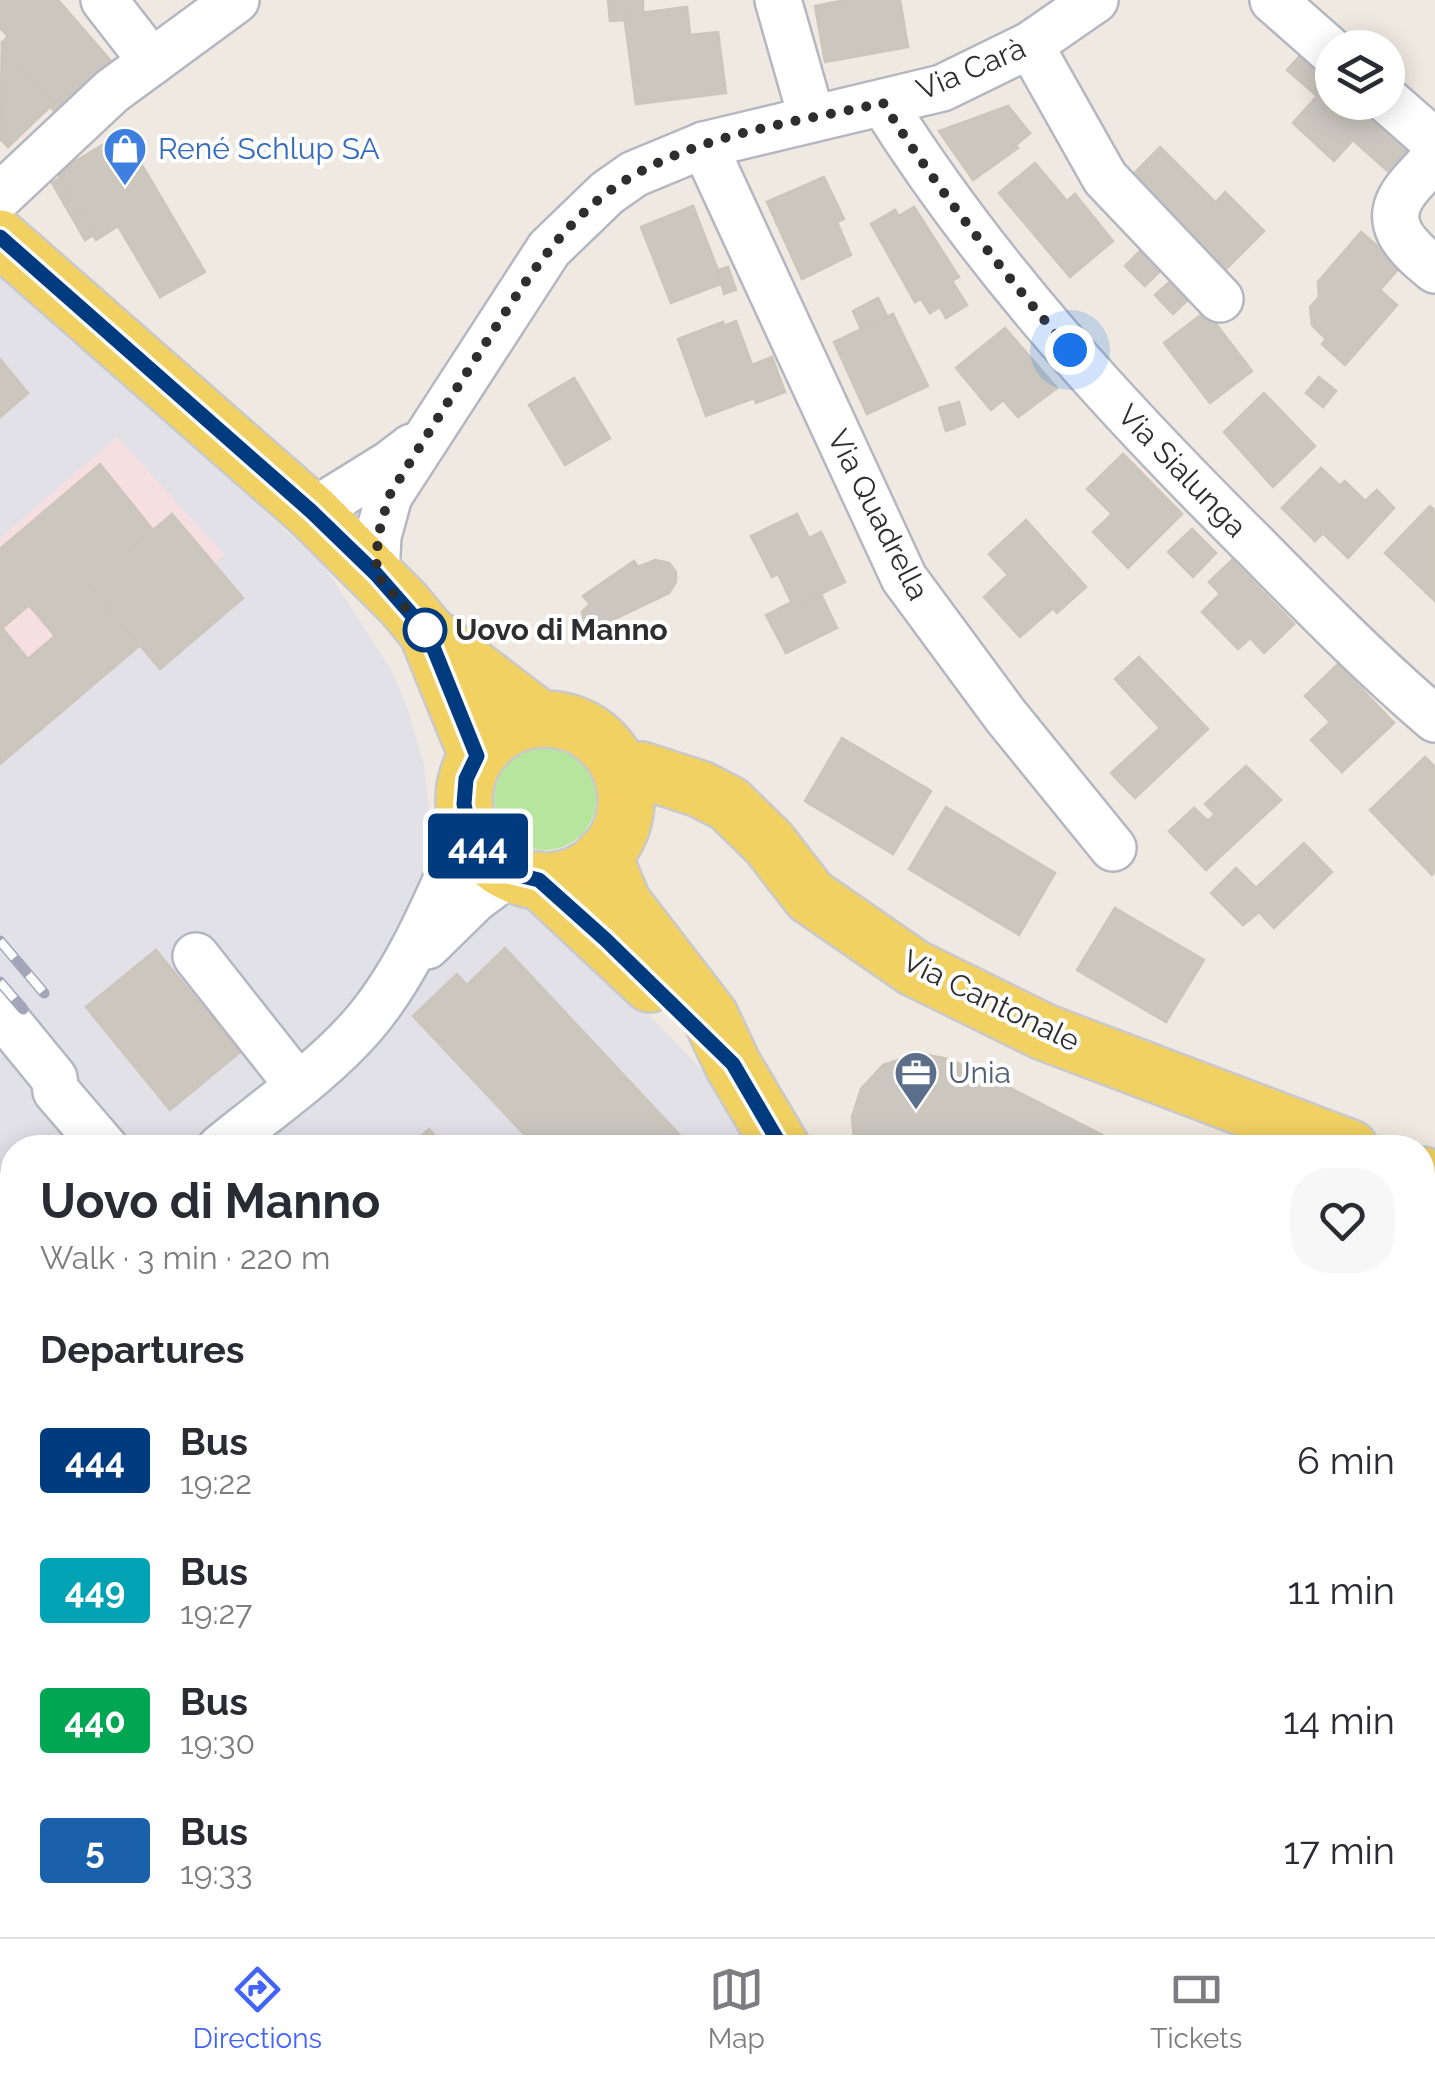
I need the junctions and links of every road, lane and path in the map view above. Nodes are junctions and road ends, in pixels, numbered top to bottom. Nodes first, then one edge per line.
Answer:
1 (104, 0) edge
2 (236, 0) edge
3 (778, 0) edge
4 (1095, 0) edge
5 (1273, 0) edge
6 (1315, 37) edge
7 (1030, 45) junction
8 (152, 62) junction
9 (883, 103) junction
10 (1405, 116) edge
11 (812, 118) junction
12 (704, 145) junction
13 (1435, 152) edge
14 (0, 196) edge
15 (0, 238) edge
16 (1435, 270) edge
17 (1220, 299) dead end
18 (431, 428) junction
19 (312, 512) junction
20 (376, 574) junction
21 (427, 632) junction
22 (540, 719) junction
23 (1435, 719) edge
24 (477, 756) junction
25 (620, 770) junction
26 (469, 829) junction
27 (612, 840) junction
28 (1113, 848) dead end
29 (525, 877) junction
30 (810, 896) junction
31 (196, 956) dead end
32 (400, 972) junction
33 (0, 1012) edge
34 (733, 1064) junction
35 (297, 1084) junction
36 (94, 1135) edge
37 (236, 1135) edge
38 (774, 1135) edge
39 (1316, 1135) edge

1 - 8 street
2 - 8 street
3 - 11 street
4 - 7 street, Via Carà
5 - 6 street
7 - 9 street, Via Carà
7 - 17 street
8 - 14 street
9 - 11 street, Via Carà
9 - 23 street, Via Sialunga
10 - 13 street
11 - 12 street, Via Carà
12 - 18 street, Via Carà
12 - 28 street, Via Quadrella
13 - 16 street
15 - 19 main road
18 - 19 street
18 - 20 street
19 - 20 main road
20 - 21 main road
21 - 22 main road
21 - 24 main road
22 - 24 main road
22 - 25 main road
24 - 26 main road
25 - 27 main road
25 - 30 main road, Via Cantonale
26 - 29 main road
26 - 32 street
27 - 29 main road
27 - 30 main road
27 - 34 main road
29 - 32 street
29 - 34 main road
30 - 39 main road, Via Cantonale
31 - 35 street
32 - 35 street
33 - 36 street
34 - 38 main road
35 - 37 street

